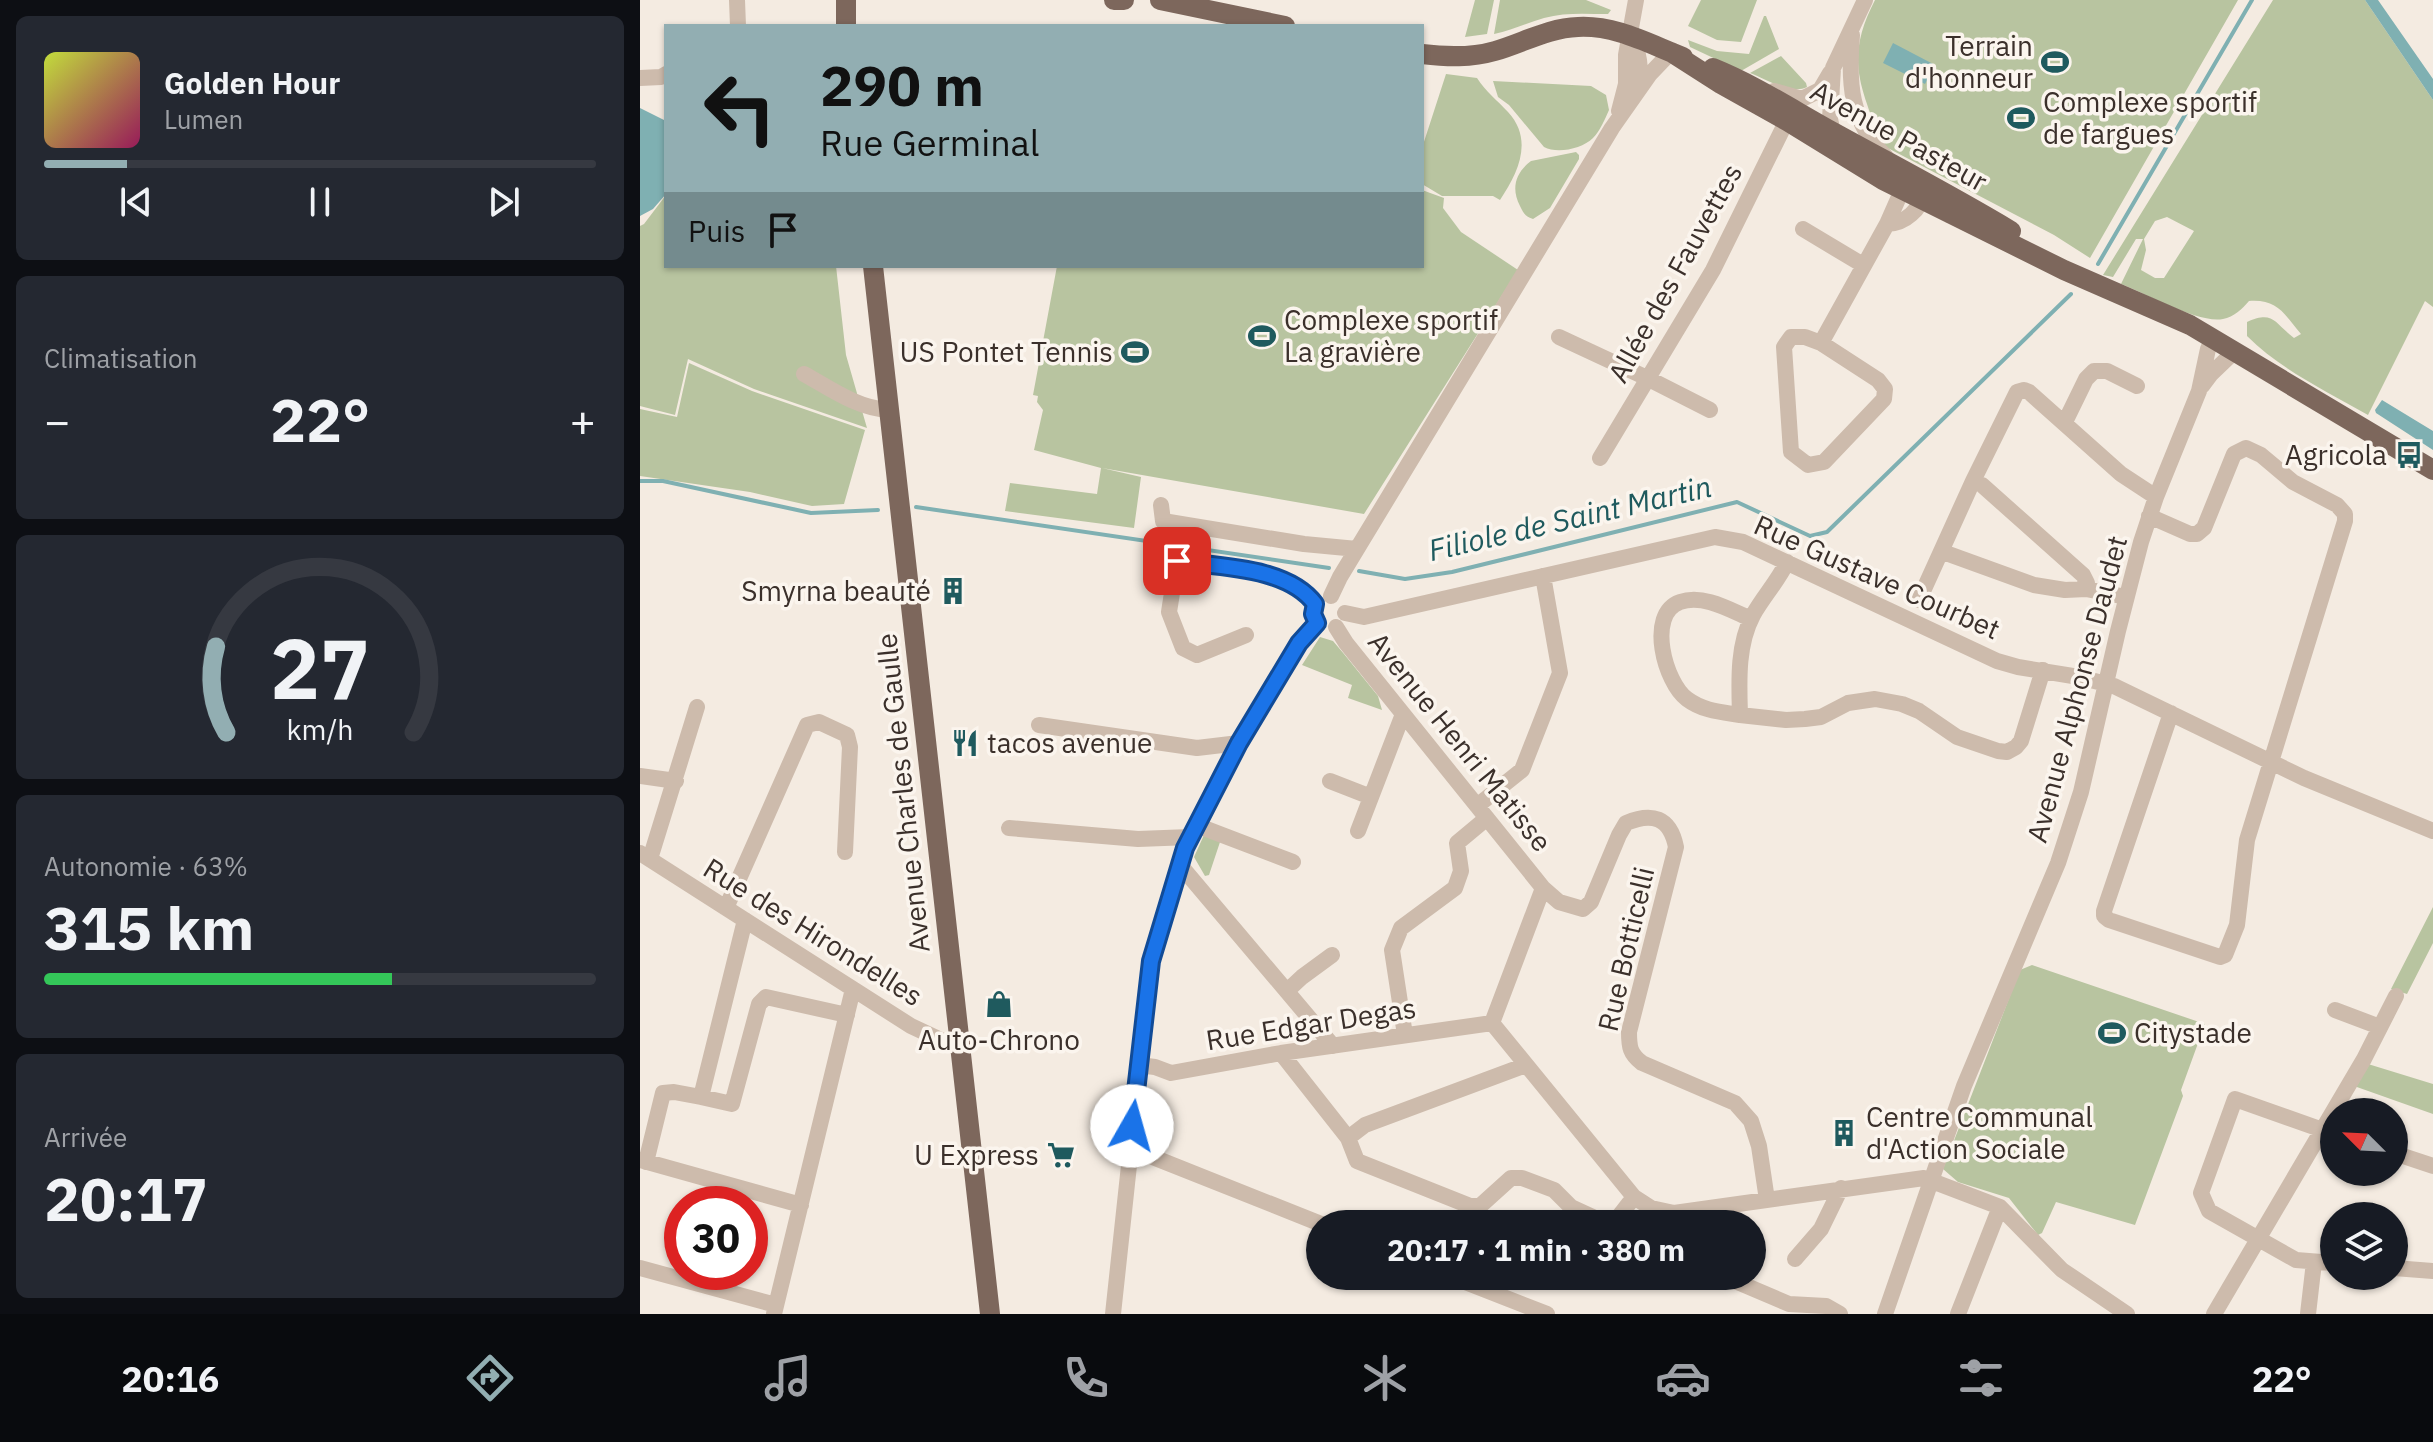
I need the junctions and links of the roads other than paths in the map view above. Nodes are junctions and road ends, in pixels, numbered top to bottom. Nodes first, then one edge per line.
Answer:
1 (737, 0) edge
2 (846, 0) edge
3 (1114, 0) edge
4 (1124, 0) edge
5 (1160, 0) edge
6 (1636, 0) edge
7 (1865, 0) edge
8 (738, 24) edge
9 (846, 24) edge
10 (1275, 24) edge
11 (1853, 25) junction
12 (1630, 35) junction
13 (1671, 52) junction
14 (1424, 54) edge
15 (1833, 68) junction
16 (664, 75) edge
17 (640, 78) edge
18 (1745, 81) junction
19 (1639, 89) junction
20 (1854, 101) junction
21 (1791, 119) junction
22 (1612, 128) junction
23 (1835, 135) junction
24 (1844, 157) junction
25 (1912, 182) junction
26 (1803, 229) dead end
27 (1863, 265) junction
28 (873, 268) edge
29 (1559, 337) dead end
30 (2213, 338) junction
31 (1821, 343) junction
32 (2235, 351) junction
33 (804, 374) dead end
34 (1647, 378) junction
35 (2137, 386) dead end
36 (2199, 391) junction
37 (888, 410) junction
38 (1710, 410) dead end
39 (2065, 422) junction
40 (1600, 458) dead end
41 (2433, 470) edge
42 (1973, 481) junction
43 (2156, 497) junction
44 (1161, 505) dead end
45 (2149, 516) junction
46 (1357, 549) junction
47 (1943, 552) junction
48 (1787, 562) junction
49 (1543, 576) junction
50 (2086, 589) junction
51 (1331, 596) junction
52 (2126, 597) junction
53 (1919, 600) dead end
54 (1315, 604) junction
55 (1751, 619) junction
56 (1341, 620) junction
57 (1317, 623) junction
58 (1246, 635) dead end
59 (2043, 670) junction
60 (2106, 683) junction
61 (697, 707) dead end
62 (2171, 713) junction
63 (1403, 714) junction
64 (1740, 715) junction
65 (1039, 725) dead end
66 (1239, 743) junction
67 (2272, 763) junction
68 (640, 776) edge
69 (676, 781) junction
70 (1330, 781) dead end
71 (1371, 797) junction
72 (1482, 812) junction
73 (1009, 828) dead end
74 (1193, 831) junction
75 (1358, 831) dead end
76 (2433, 831) edge
77 (845, 852) dead end
78 (645, 856) edge
79 (1293, 862) dead end
80 (1180, 865) junction
81 (1543, 888) junction
82 (726, 908) junction
83 (745, 920) junction
84 (1332, 955) dead end
85 (853, 989) junction
86 (1287, 991) junction
87 (2396, 996) dead end
88 (2335, 1010) dead end
89 (847, 1015) junction
90 (1492, 1023) junction
91 (2380, 1027) junction
92 (1405, 1035) junction
93 (1333, 1046) junction
94 (960, 1049) junction
95 (1281, 1053) junction
96 (1139, 1065) junction
97 (1526, 1065) junction
98 (701, 1097) junction
99 (2344, 1098) edge
100 (2320, 1129) edge
101 (1348, 1138) junction
102 (2320, 1142) edge
103 (1130, 1148) junction
104 (2408, 1158) edge
105 (643, 1161) edge
106 (2433, 1166) edge
107 (1932, 1181) junction
108 (1841, 1188) junction
109 (1634, 1197) junction
110 (1767, 1200) junction
111 (801, 1205) junction
112 (2000, 1207) junction
113 (1578, 1210) edge
114 (1623, 1210) edge
115 (1306, 1218) edge
116 (2258, 1238) junction
117 (1795, 1259) dead end
118 (2314, 1262) junction
119 (2320, 1262) edge
120 (640, 1268) edge
121 (2408, 1269) edge
122 (2433, 1271) edge
123 (1486, 1290) edge
124 (1756, 1290) edge
125 (2099, 1296) junction
126 (775, 1309) edge
127 (990, 1314) edge
128 (1113, 1314) edge
129 (1547, 1314) edge
130 (1840, 1314) edge
131 (1885, 1314) edge
132 (1958, 1314) edge
133 (2091, 1314) edge
134 (2127, 1314) edge
135 (2214, 1314) edge
136 (2308, 1314) edge

1 - 8 street
2 - 9 main road
3 - 4 main road
5 - 10 main road
6 - 12 street
7 - 11 street
11 - 15 street
11 - 20 street
12 - 13 main road, Avenue Pasteur
12 - 14 main road, Avenue Pasteur
12 - 19 street
12 - 22 street
13 - 18 main road, Avenue Pasteur
13 - 19 street
13 - 21 main road, Avenue Pasteur
15 - 18 street
15 - 23 street
16 - 17 street
18 - 21 main road, Avenue Pasteur
19 - 22 street
20 - 23 street
20 - 25 street
21 - 23 main road, Avenue Pasteur
21 - 24 main road, Avenue Pasteur
21 - 34 street, Allée des Fauvettes
22 - 46 street
23 - 24 street
23 - 25 main road, Avenue Pasteur
24 - 25 main road, Avenue Pasteur
25 - 27 street
25 - 30 main road, Avenue Pasteur
26 - 27 street
27 - 31 street
28 - 37 main road, Avenue Charles de Gaulle
29 - 34 street
30 - 32 main road, Avenue Pasteur
30 - 36 street, Avenue Alphonse Daudet
31 - 31 street
32 - 36 street, Avenue Alphonse Daudet
32 - 41 main road, Avenue Pasteur
33 - 37 street
34 - 38 street
34 - 40 street, Allée des Fauvettes
35 - 39 street
36 - 43 street, Avenue Alphonse Daudet
37 - 94 main road, Avenue Charles de Gaulle
39 - 42 street
39 - 43 street
42 - 47 street
42 - 50 street
43 - 45 street, Avenue Alphonse Daudet
44 - 46 street
45 - 52 street, Avenue Alphonse Daudet
45 - 67 street
46 - 51 street
47 - 50 street
47 - 53 street
48 - 49 street, Rue Gustave Courbet
48 - 55 street
48 - 59 street, Rue Gustave Courbet
49 - 56 street, Rue Gustave Courbet
49 - 72 street
50 - 52 street
51 - 54 street
51 - 56 street
52 - 60 street, Avenue Alphonse Daudet
54 - 57 street
54 - 58 street
55 - 64 street
55 - 64 street
56 - 57 street
56 - 63 street, Avenue Henri Matisse
57 - 66 street
59 - 60 street, Rue Gustave Courbet
59 - 64 street
60 - 62 street, Rue Gustave Courbet
60 - 107 street, Avenue Alphonse Daudet
61 - 69 street
62 - 67 street, Rue Gustave Courbet
62 - 67 street
63 - 71 street
63 - 72 street, Avenue Henri Matisse
65 - 66 street
66 - 74 street
67 - 76 street, Rue Gustave Courbet
68 - 69 street
69 - 78 street
70 - 71 street
71 - 75 street
72 - 81 street, Avenue Henri Matisse
72 - 92 street
73 - 74 street
74 - 79 street
74 - 80 street
77 - 82 street
78 - 82 street, Rue des Hirondelles
80 - 86 street
80 - 96 street
81 - 90 street, Avenue Henri Matisse
81 - 110 street, Rue Botticelli
82 - 83 street, Rue des Hirondelles
83 - 85 street, Rue des Hirondelles
83 - 98 street
84 - 86 street
85 - 89 street
85 - 94 street, Rue des Hirondelles
86 - 93 street
87 - 91 street
88 - 91 street
89 - 98 street
89 - 111 street
90 - 92 street, Rue Edgar Degas
90 - 97 street
91 - 99 street
92 - 93 street, Rue Edgar Degas
93 - 95 street, Rue Edgar Degas
94 - 127 main road, Avenue Charles de Gaulle
95 - 96 street, Rue Edgar Degas
95 - 101 street
96 - 103 street
97 - 101 street
97 - 109 street
98 - 105 street
100 - 116 street
101 - 113 street
102 - 116 street
103 - 115 street
103 - 128 street
104 - 106 street
105 - 111 street
107 - 108 street
107 - 112 street
107 - 131 street, Avenue Alphonse Daudet
108 - 110 street
108 - 117 street
109 - 110 street
109 - 114 street
111 - 126 street
112 - 125 street
112 - 132 street
116 - 118 street
116 - 135 street
118 - 119 street
118 - 136 street
120 - 126 street
121 - 122 street
123 - 129 street
124 - 130 street
125 - 133 street
125 - 134 street

